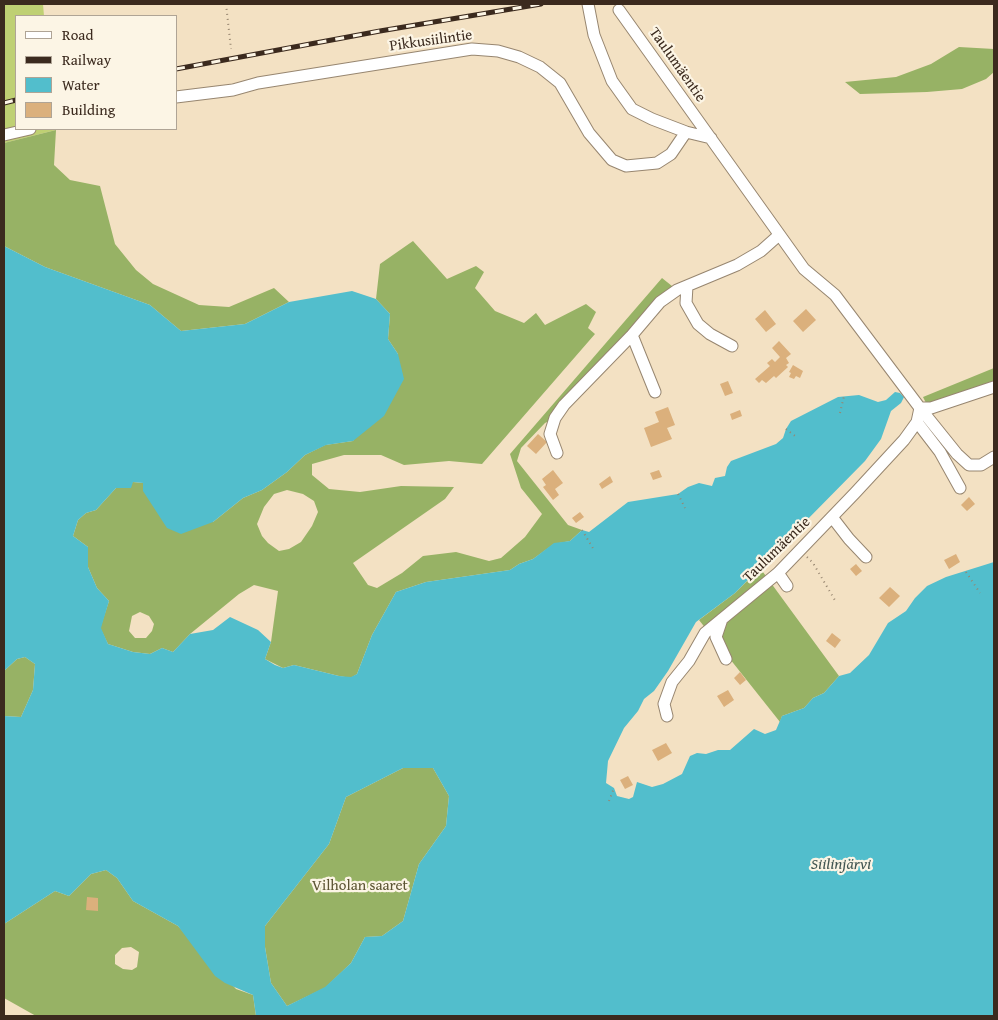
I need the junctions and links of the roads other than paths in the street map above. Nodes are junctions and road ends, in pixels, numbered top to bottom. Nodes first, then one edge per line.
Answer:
1 (588, 4) edge
2 (619, 10) dead end
3 (178, 97) edge
4 (25, 130) edge
5 (686, 132) junction
6 (4, 134) edge
7 (710, 138) junction
8 (779, 235) junction
9 (687, 286) junction
10 (632, 335) junction
11 (732, 346) dead end
12 (994, 387) edge
13 (655, 392) dead end
14 (920, 408) junction
15 (917, 422) junction
16 (557, 453) dead end
17 (994, 457) edge
18 (960, 488) dead end
19 (832, 517) junction
20 (866, 557) dead end
21 (778, 573) junction
22 (787, 586) dead end
23 (722, 620) junction
24 (726, 659) dead end
25 (667, 716) dead end

1 - 5 street
2 - 7 street, Taulumäentie
3 - 5 street, Pikkusiilintie
4 - 6 street
5 - 7 street
7 - 8 street, Taulumäentie
8 - 9 street
8 - 14 street, Taulumäentie
9 - 10 street
9 - 11 street
10 - 13 street
10 - 16 street
12 - 14 street
14 - 15 street, Taulumäentie
14 - 17 street, Taulumäentie
15 - 18 street
15 - 19 street, Taulumäentie
19 - 20 street
19 - 21 street, Taulumäentie
21 - 22 street
21 - 23 street, Taulumäentie
23 - 24 street
23 - 25 street, Taulumäentie

